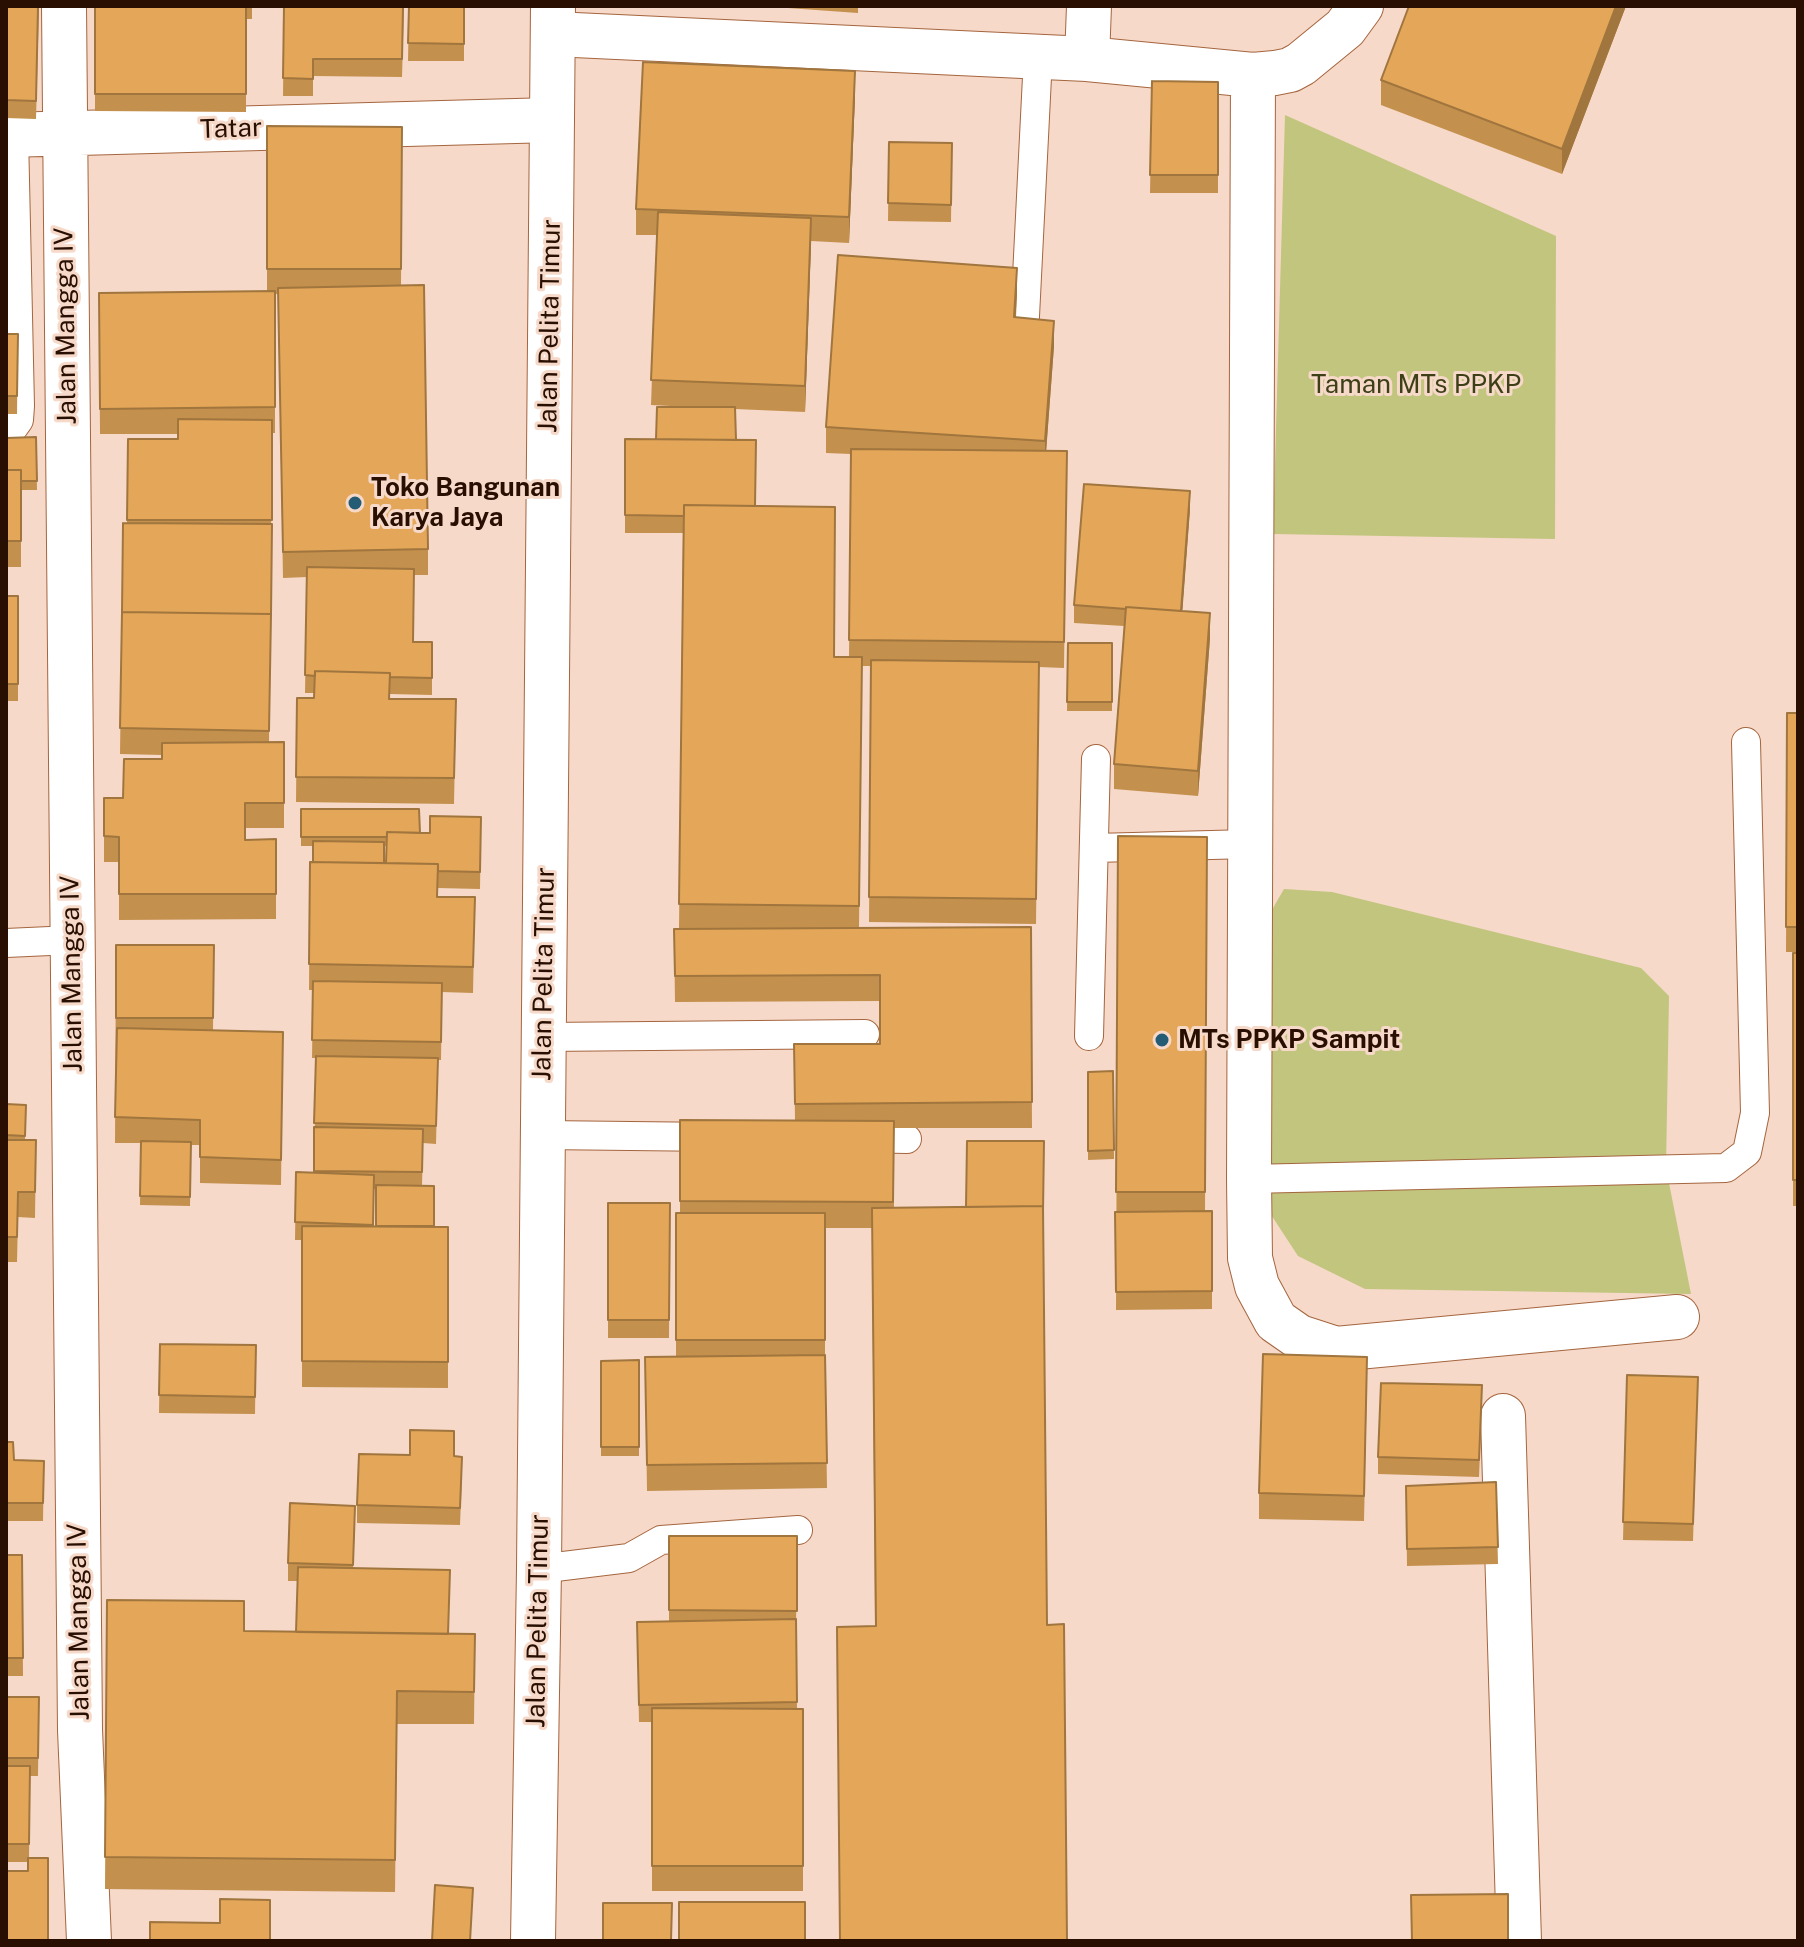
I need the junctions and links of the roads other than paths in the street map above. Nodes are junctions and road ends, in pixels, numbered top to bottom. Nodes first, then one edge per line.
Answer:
1 (64, 6) edge
2 (1089, 6) edge
3 (1361, 6) edge
4 (553, 20) edge
5 (1038, 57) junction
6 (1087, 59) junction
7 (1253, 75) junction
8 (552, 120) junction
9 (64, 134) junction
10 (10, 135) edge
11 (1024, 336) edge
12 (6, 433) edge
13 (1746, 742) dead end
14 (1096, 759) dead end
15 (1250, 844) junction
16 (1094, 848) junction
17 (72, 940) junction
18 (6, 943) edge
19 (865, 1034) dead end
20 (1089, 1036) dead end
21 (544, 1037) junction
22 (543, 1135) junction
23 (749, 1137) edge
24 (828, 1138) edge
25 (907, 1139) edge
26 (1249, 1179) junction
27 (1677, 1317) dead end
28 (1503, 1416) dead end
29 (798, 1530) dead end
30 (539, 1569) junction
31 (89, 1941) edge
32 (533, 1941) edge
33 (1519, 1941) edge

1 - 9 street, Jalan Mangga IV
2 - 6 street
3 - 7 street
4 - 5 street
4 - 8 street, Jalan Pelita Timur
5 - 6 street
5 - 11 lane
6 - 7 street
7 - 15 street
8 - 9 street, Tatar
8 - 21 street, Jalan Pelita Timur
9 - 10 street, Tatar
9 - 17 street, Jalan Mangga IV
10 - 12 lane
13 - 26 lane
14 - 16 lane
15 - 16 lane
15 - 26 street
16 - 20 lane
17 - 18 lane
17 - 31 street, Jalan Mangga IV
19 - 21 lane
21 - 22 street, Jalan Pelita Timur
22 - 23 lane
22 - 30 street, Jalan Pelita Timur
24 - 25 lane
26 - 27 street
28 - 33 street
29 - 30 lane
30 - 32 street, Jalan Pelita Timur

